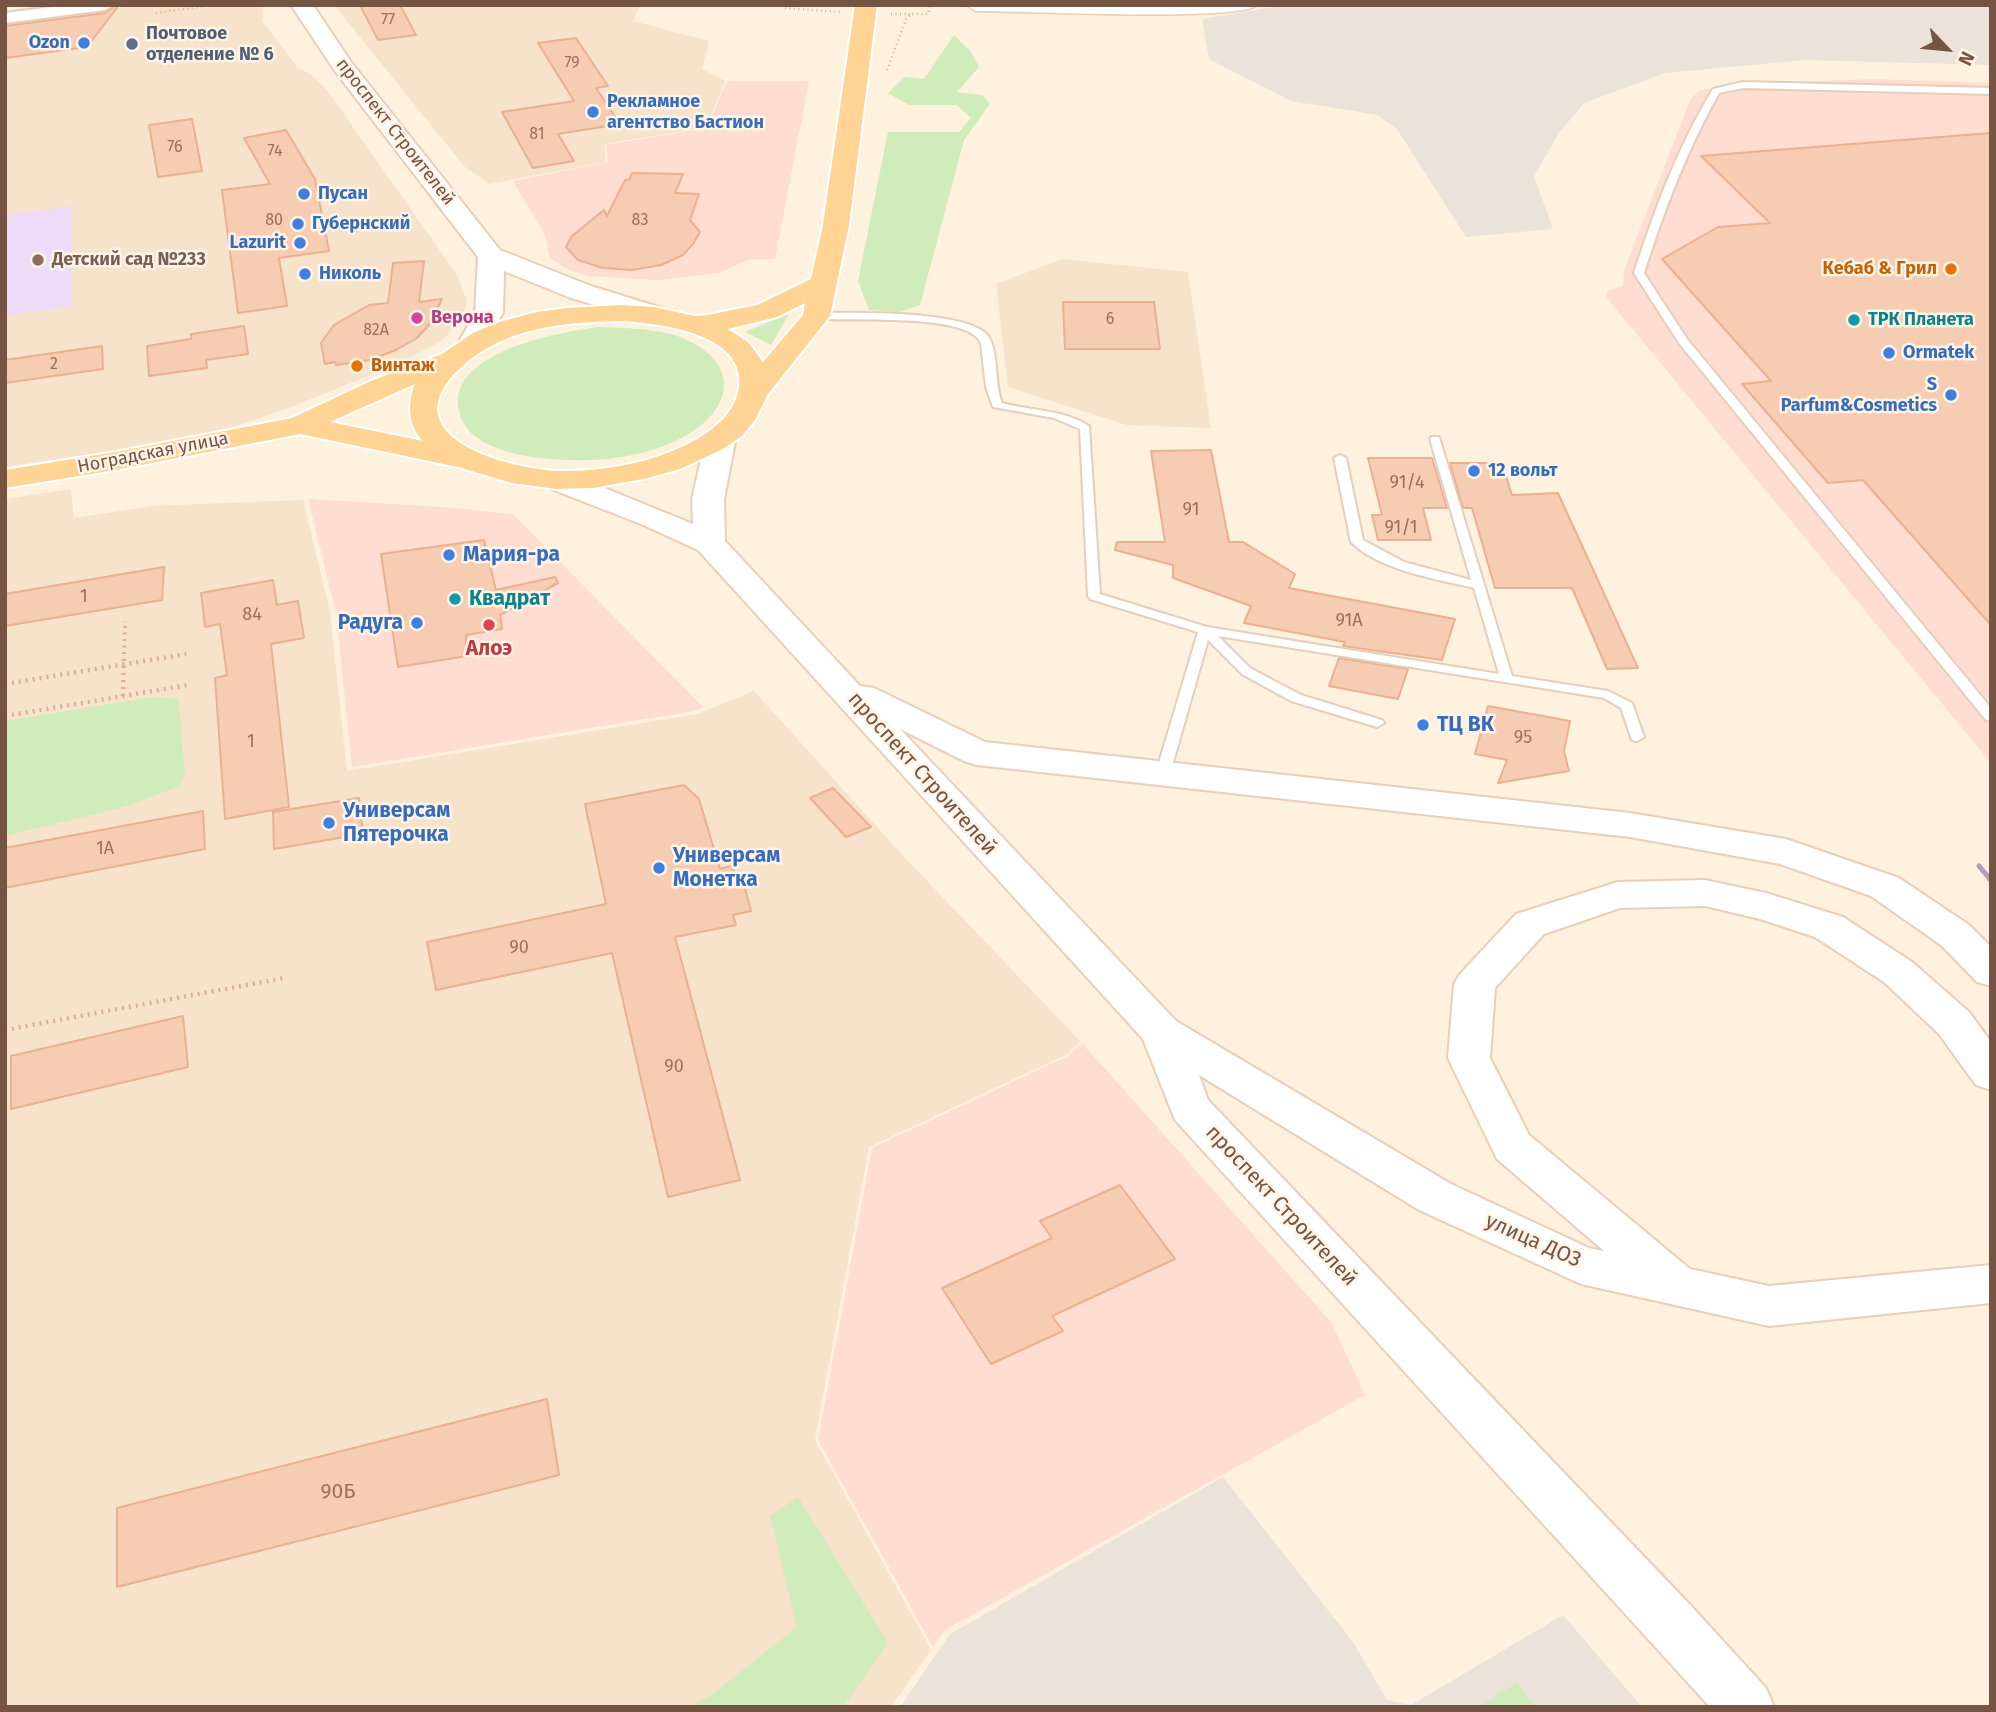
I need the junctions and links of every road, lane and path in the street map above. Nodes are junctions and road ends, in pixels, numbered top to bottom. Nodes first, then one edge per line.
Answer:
1 (105, 5) edge
2 (211, 5) edge
3 (302, 5) edge
4 (930, 5) edge
5 (976, 5) edge
6 (1247, 5) edge
7 (865, 10) edge
8 (156, 13) dead end
9 (5, 18) edge
10 (887, 73) dead end
11 (1991, 91) edge
12 (491, 256) junction
13 (824, 283) junction
14 (652, 314) junction
15 (816, 316) junction
16 (696, 325) junction
17 (460, 354) junction
18 (756, 389) junction
19 (300, 425) junction
20 (721, 437) junction
21 (1435, 439) dead end
22 (1340, 458) dead end
23 (463, 459) junction
24 (5, 479) edge
25 (557, 480) junction
26 (709, 543) junction
27 (1479, 586) junction
28 (125, 621) dead end
29 (1205, 630) junction
30 (186, 654) dead end
31 (124, 664) junction
32 (1507, 679) junction
33 (5, 684) edge
34 (188, 685) dead end
35 (844, 688) junction
36 (123, 696) junction
37 (5, 716) edge
38 (1991, 717) edge
39 (1377, 723) dead end
40 (1637, 737) dead end
41 (1163, 773) junction
42 (1991, 972) edge
43 (284, 978) dead end
44 (5, 1030) edge
45 (1161, 1032) junction
46 (1991, 1074) edge
47 (1991, 1284) edge
48 (1677, 1286) junction
49 (1746, 1707) edge

1 - 9 street
2 - 8 path
3 - 12 main road, проспект Строителей
4 - 10 path
5 - 6 street
7 - 13 main road
11 - 38 lane
12 - 14 main road
12 - 17 main road
13 - 15 main road
13 - 16 main road
14 - 16 main road
14 - 17 main road
15 - 18 main road
15 - 29 lane
16 - 18 main road
17 - 19 main road
17 - 23 main road
18 - 20 main road
19 - 23 main road
19 - 24 main road, Ноградская улица
20 - 25 main road
20 - 26 main road
21 - 27 lane
22 - 27 lane
23 - 25 main road
25 - 26 main road
26 - 35 main road, проспект Строителей
27 - 32 lane
28 - 31 path
29 - 32 lane
29 - 39 lane
29 - 41 lane
30 - 31 path
31 - 33 path
31 - 36 path
32 - 40 lane
34 - 36 path
35 - 41 main road
35 - 45 main road, проспект Строителей
36 - 37 path
41 - 42 main road
43 - 44 path
45 - 48 main road, улица ДОЗ
45 - 49 main road, проспект Строителей
46 - 48 main road
47 - 48 main road, улица ДОЗ

